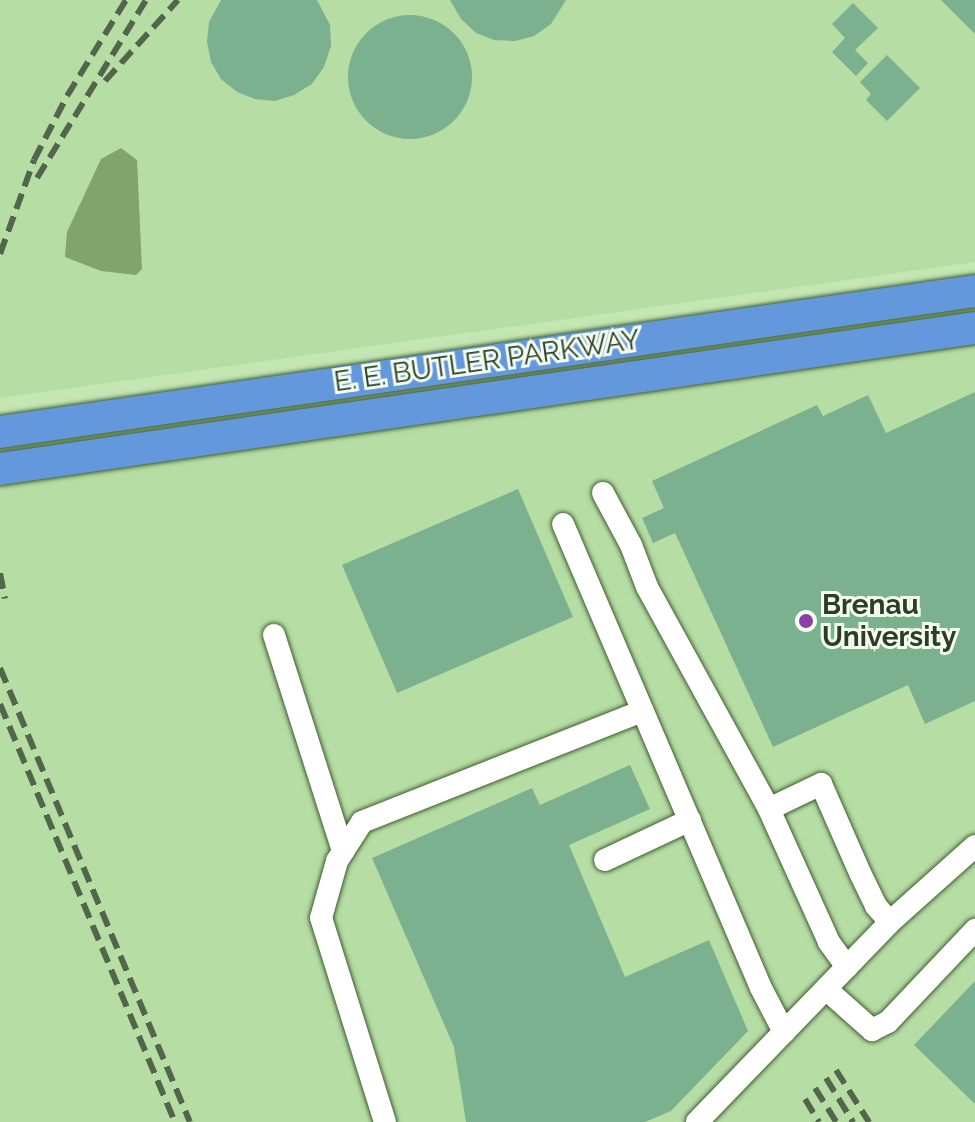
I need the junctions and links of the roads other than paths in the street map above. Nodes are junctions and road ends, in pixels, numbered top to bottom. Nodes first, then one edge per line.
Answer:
1 (975, 291) edge
2 (975, 328) edge
3 (0, 432) edge
4 (0, 469) edge
5 (603, 493) dead end
6 (563, 524) dead end
7 (274, 635) dead end
8 (642, 711) junction
9 (769, 809) junction
10 (690, 820) junction
11 (975, 846) edge
12 (343, 851) junction
13 (605, 860) dead end
14 (890, 922) junction
15 (975, 930) edge
16 (847, 967) junction
17 (826, 989) junction
18 (784, 1032) junction
19 (385, 1122) edge
20 (697, 1122) edge

1 - 3 highway, E. E. BUTLER PARKWAY
2 - 4 highway, E. E. BUTLER PARKWAY
5 - 9 street
6 - 8 street
7 - 12 street
8 - 10 street
8 - 12 street
9 - 14 street
9 - 16 street
10 - 13 street
10 - 18 street
11 - 14 street
12 - 19 street
14 - 16 street
15 - 17 street
16 - 17 street
17 - 18 street
18 - 20 street

